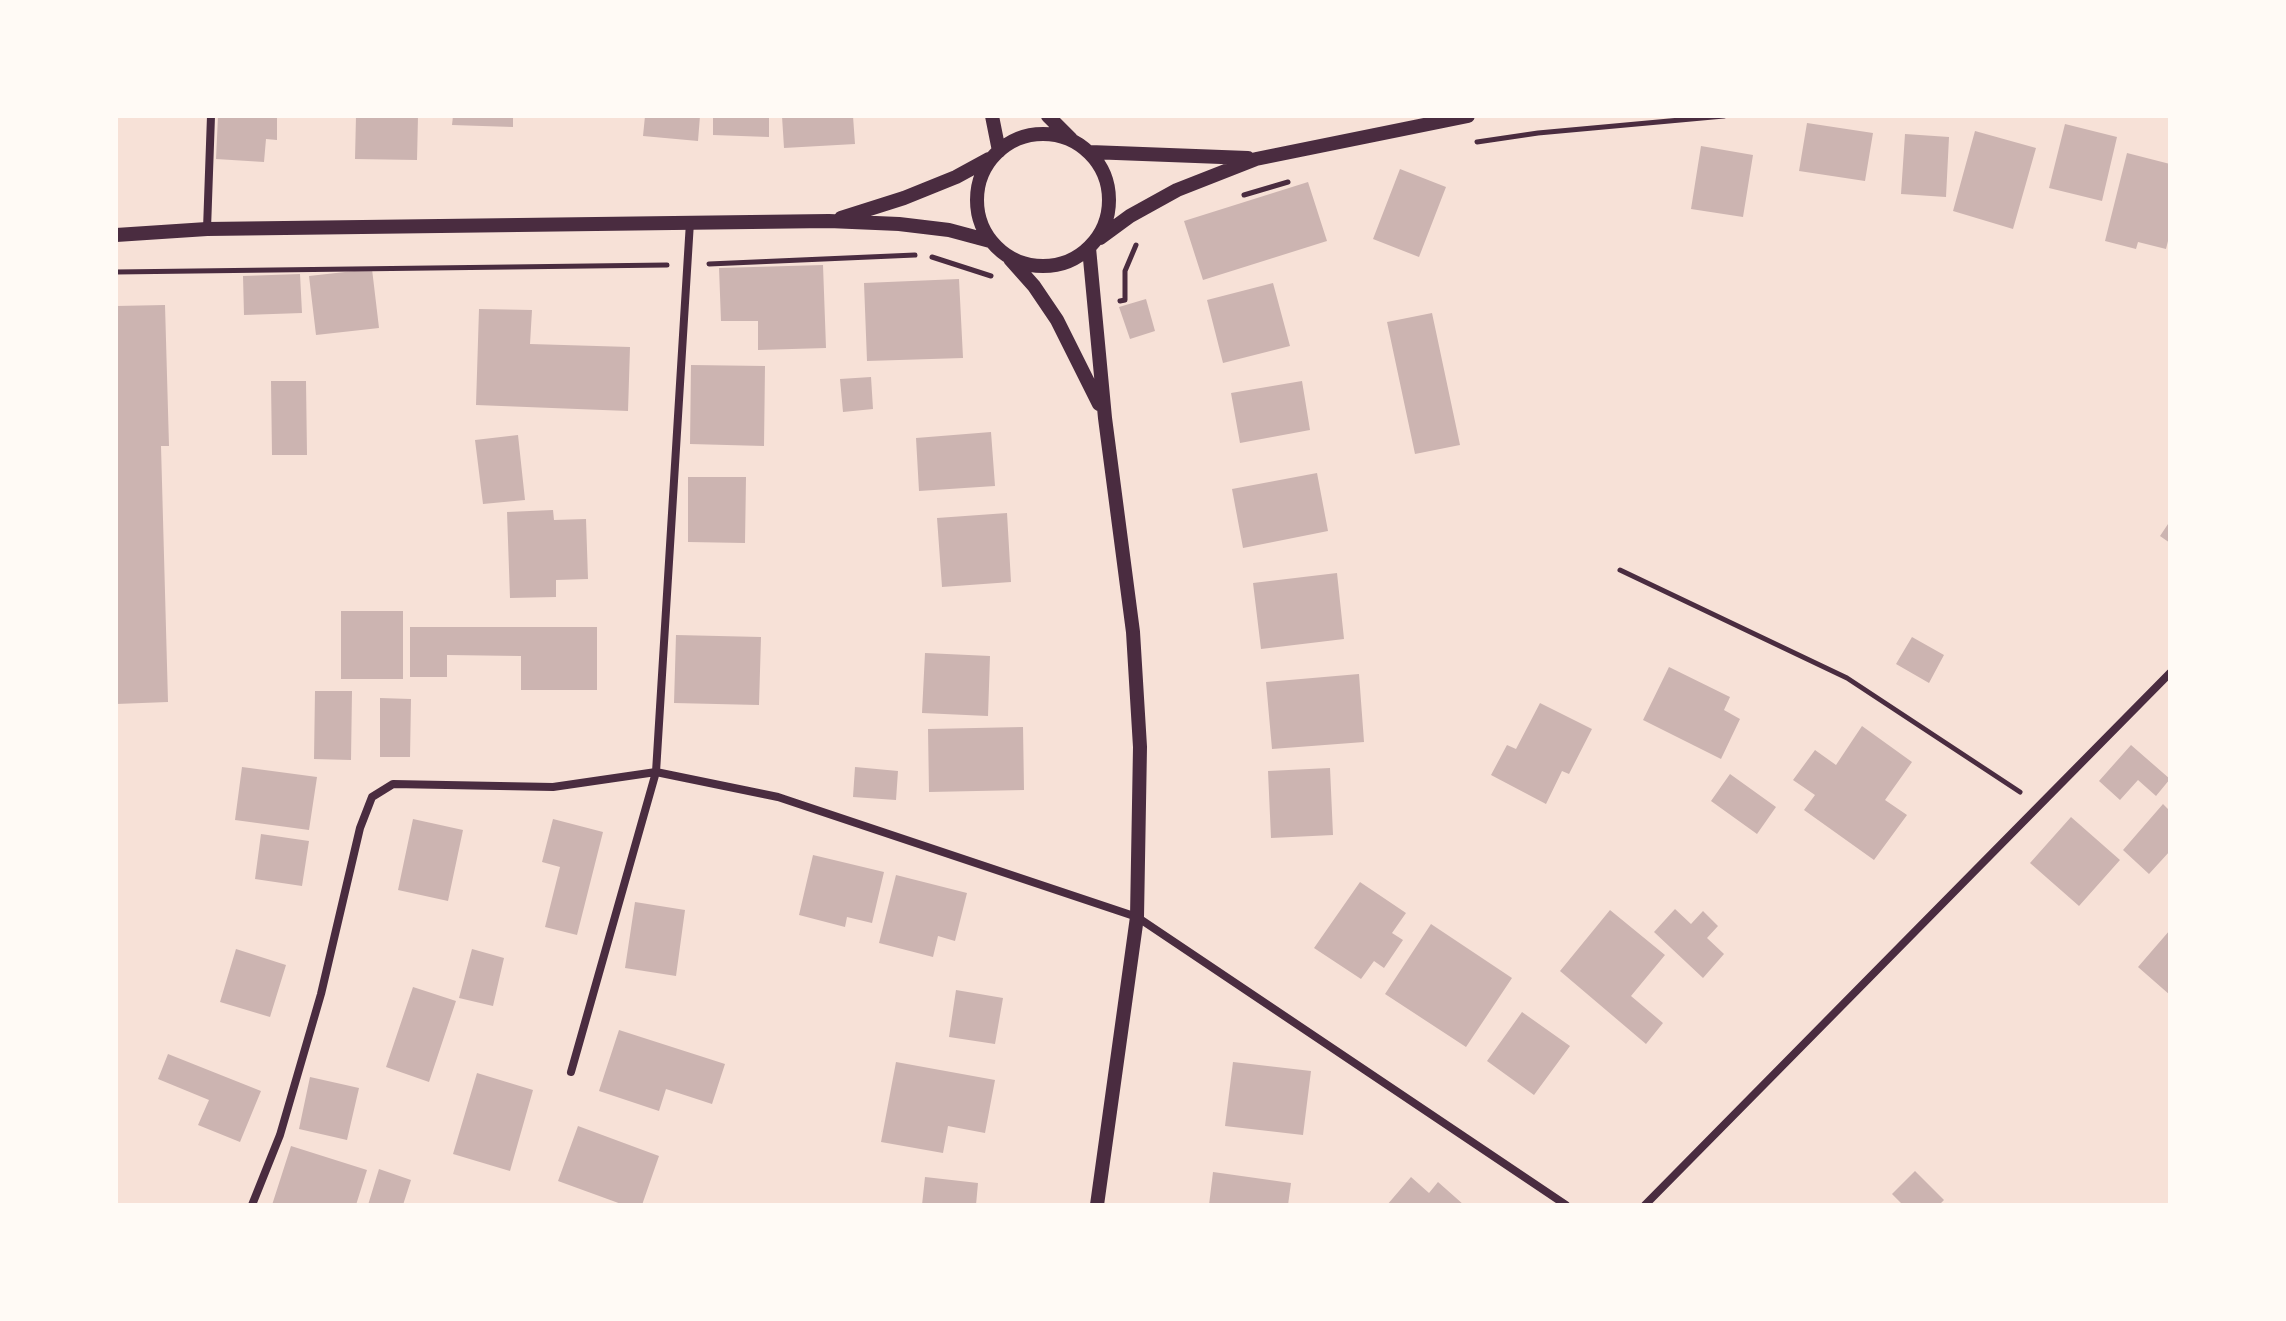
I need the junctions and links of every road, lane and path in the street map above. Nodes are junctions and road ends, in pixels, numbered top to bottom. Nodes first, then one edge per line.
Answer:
1 (211, 116) edge
2 (992, 116) edge
3 (1048, 116) edge
4 (1468, 116) edge
5 (1724, 116) edge
6 (1072, 139) junction
7 (1463, 144) dead end
8 (1090, 152) junction
9 (995, 154) junction
10 (1256, 159) junction
11 (1301, 178) dead end
12 (1242, 195) dead end
13 (690, 221) junction
14 (829, 221) junction
15 (207, 229) junction
16 (116, 235) edge
17 (1140, 236) dead end
18 (990, 241) junction
19 (1092, 245) junction
20 (1007, 256) junction
21 (687, 265) junction
22 (116, 272) edge
23 (994, 277) dead end
24 (1094, 308) junction
25 (1105, 418) junction
26 (1620, 570) dead end
27 (2170, 673) edge
28 (656, 772) junction
29 (2041, 805) junction
30 (1137, 917) junction
31 (571, 1072) dead end
32 (252, 1205) edge
33 (1097, 1205) edge
34 (1566, 1205) edge
35 (1645, 1205) edge

1 - 15 street
2 - 9 street
3 - 6 street
4 - 10 street
5 - 7 path
6 - 8 street
6 - 9 street
8 - 10 street
8 - 19 street
9 - 14 street
9 - 18 street
10 - 19 street
11 - 12 path
13 - 14 street
13 - 15 street
13 - 21 street
14 - 18 street
15 - 16 street
17 - 24 path
18 - 20 street
19 - 20 street
19 - 24 street
20 - 25 street
21 - 22 path
21 - 23 path
21 - 28 street
24 - 25 street
25 - 30 street
26 - 29 path
27 - 29 street
28 - 30 street
28 - 31 street
28 - 32 street
29 - 35 street
30 - 33 street
30 - 34 street

